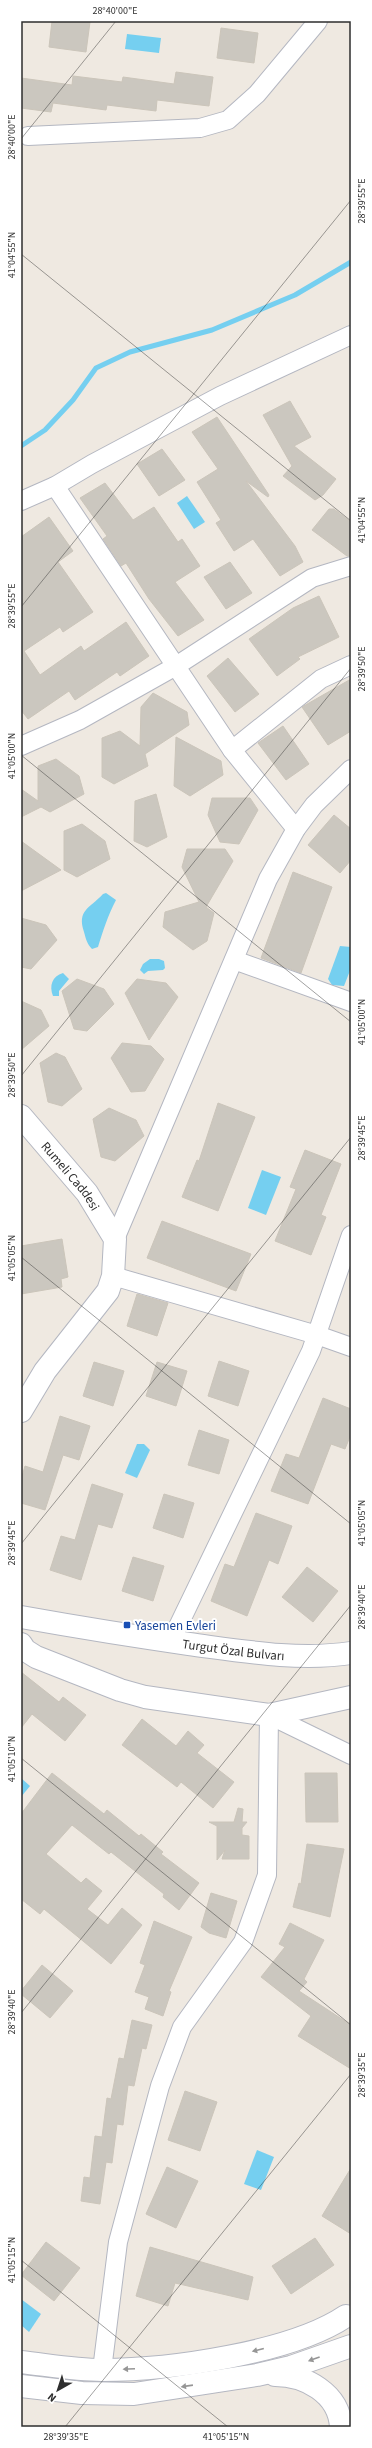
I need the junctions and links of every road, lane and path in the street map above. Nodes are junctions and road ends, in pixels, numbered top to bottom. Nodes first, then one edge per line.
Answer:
1 (318, 21) edge
2 (28, 136) dead end
3 (351, 335) edge
4 (55, 486) junction
5 (21, 501) edge
6 (351, 566) edge
7 (351, 665) edge
8 (176, 666) junction
9 (21, 746) edge
10 (232, 750) junction
11 (351, 769) edge
12 (296, 829) junction
13 (234, 960) junction
14 (351, 1002) edge
15 (21, 1116) edge
16 (351, 1235) edge
17 (115, 1240) junction
18 (113, 1276) junction
19 (317, 1335) junction
20 (351, 1347) edge
21 (21, 1411) edge
22 (21, 1617) edge
23 (171, 1641) junction
24 (21, 1644) edge
25 (351, 1652) edge
26 (351, 1697) edge
27 (269, 1715) junction
28 (351, 1755) edge
29 (348, 2313) edge
30 (351, 2345) edge
31 (21, 2362) edge
32 (102, 2370) junction
33 (257, 2375) junction
34 (21, 2386) edge
35 (351, 2414) edge
36 (342, 2427) edge
37 (348, 2427) edge

1 - 2 street
3 - 4 street
4 - 5 street
4 - 8 street
6 - 8 street
7 - 10 street
8 - 9 street
8 - 10 street
10 - 12 street
11 - 12 street
12 - 13 street
13 - 14 street
13 - 17 street
15 - 17 street, Rumeli Caddesi
16 - 19 street
17 - 18 street
18 - 19 street
18 - 21 street
19 - 20 street
19 - 23 street
22 - 23 street, Turgut Özal Bulvarı
23 - 25 street, Turgut Özal Bulvarı
24 - 27 street
26 - 27 street
27 - 28 street
27 - 32 street
29 - 30 street
29 -> 32 street
30 -> 33 street
31 - 32 street
33 -> 34 street
33 - 36 street
35 - 37 street

